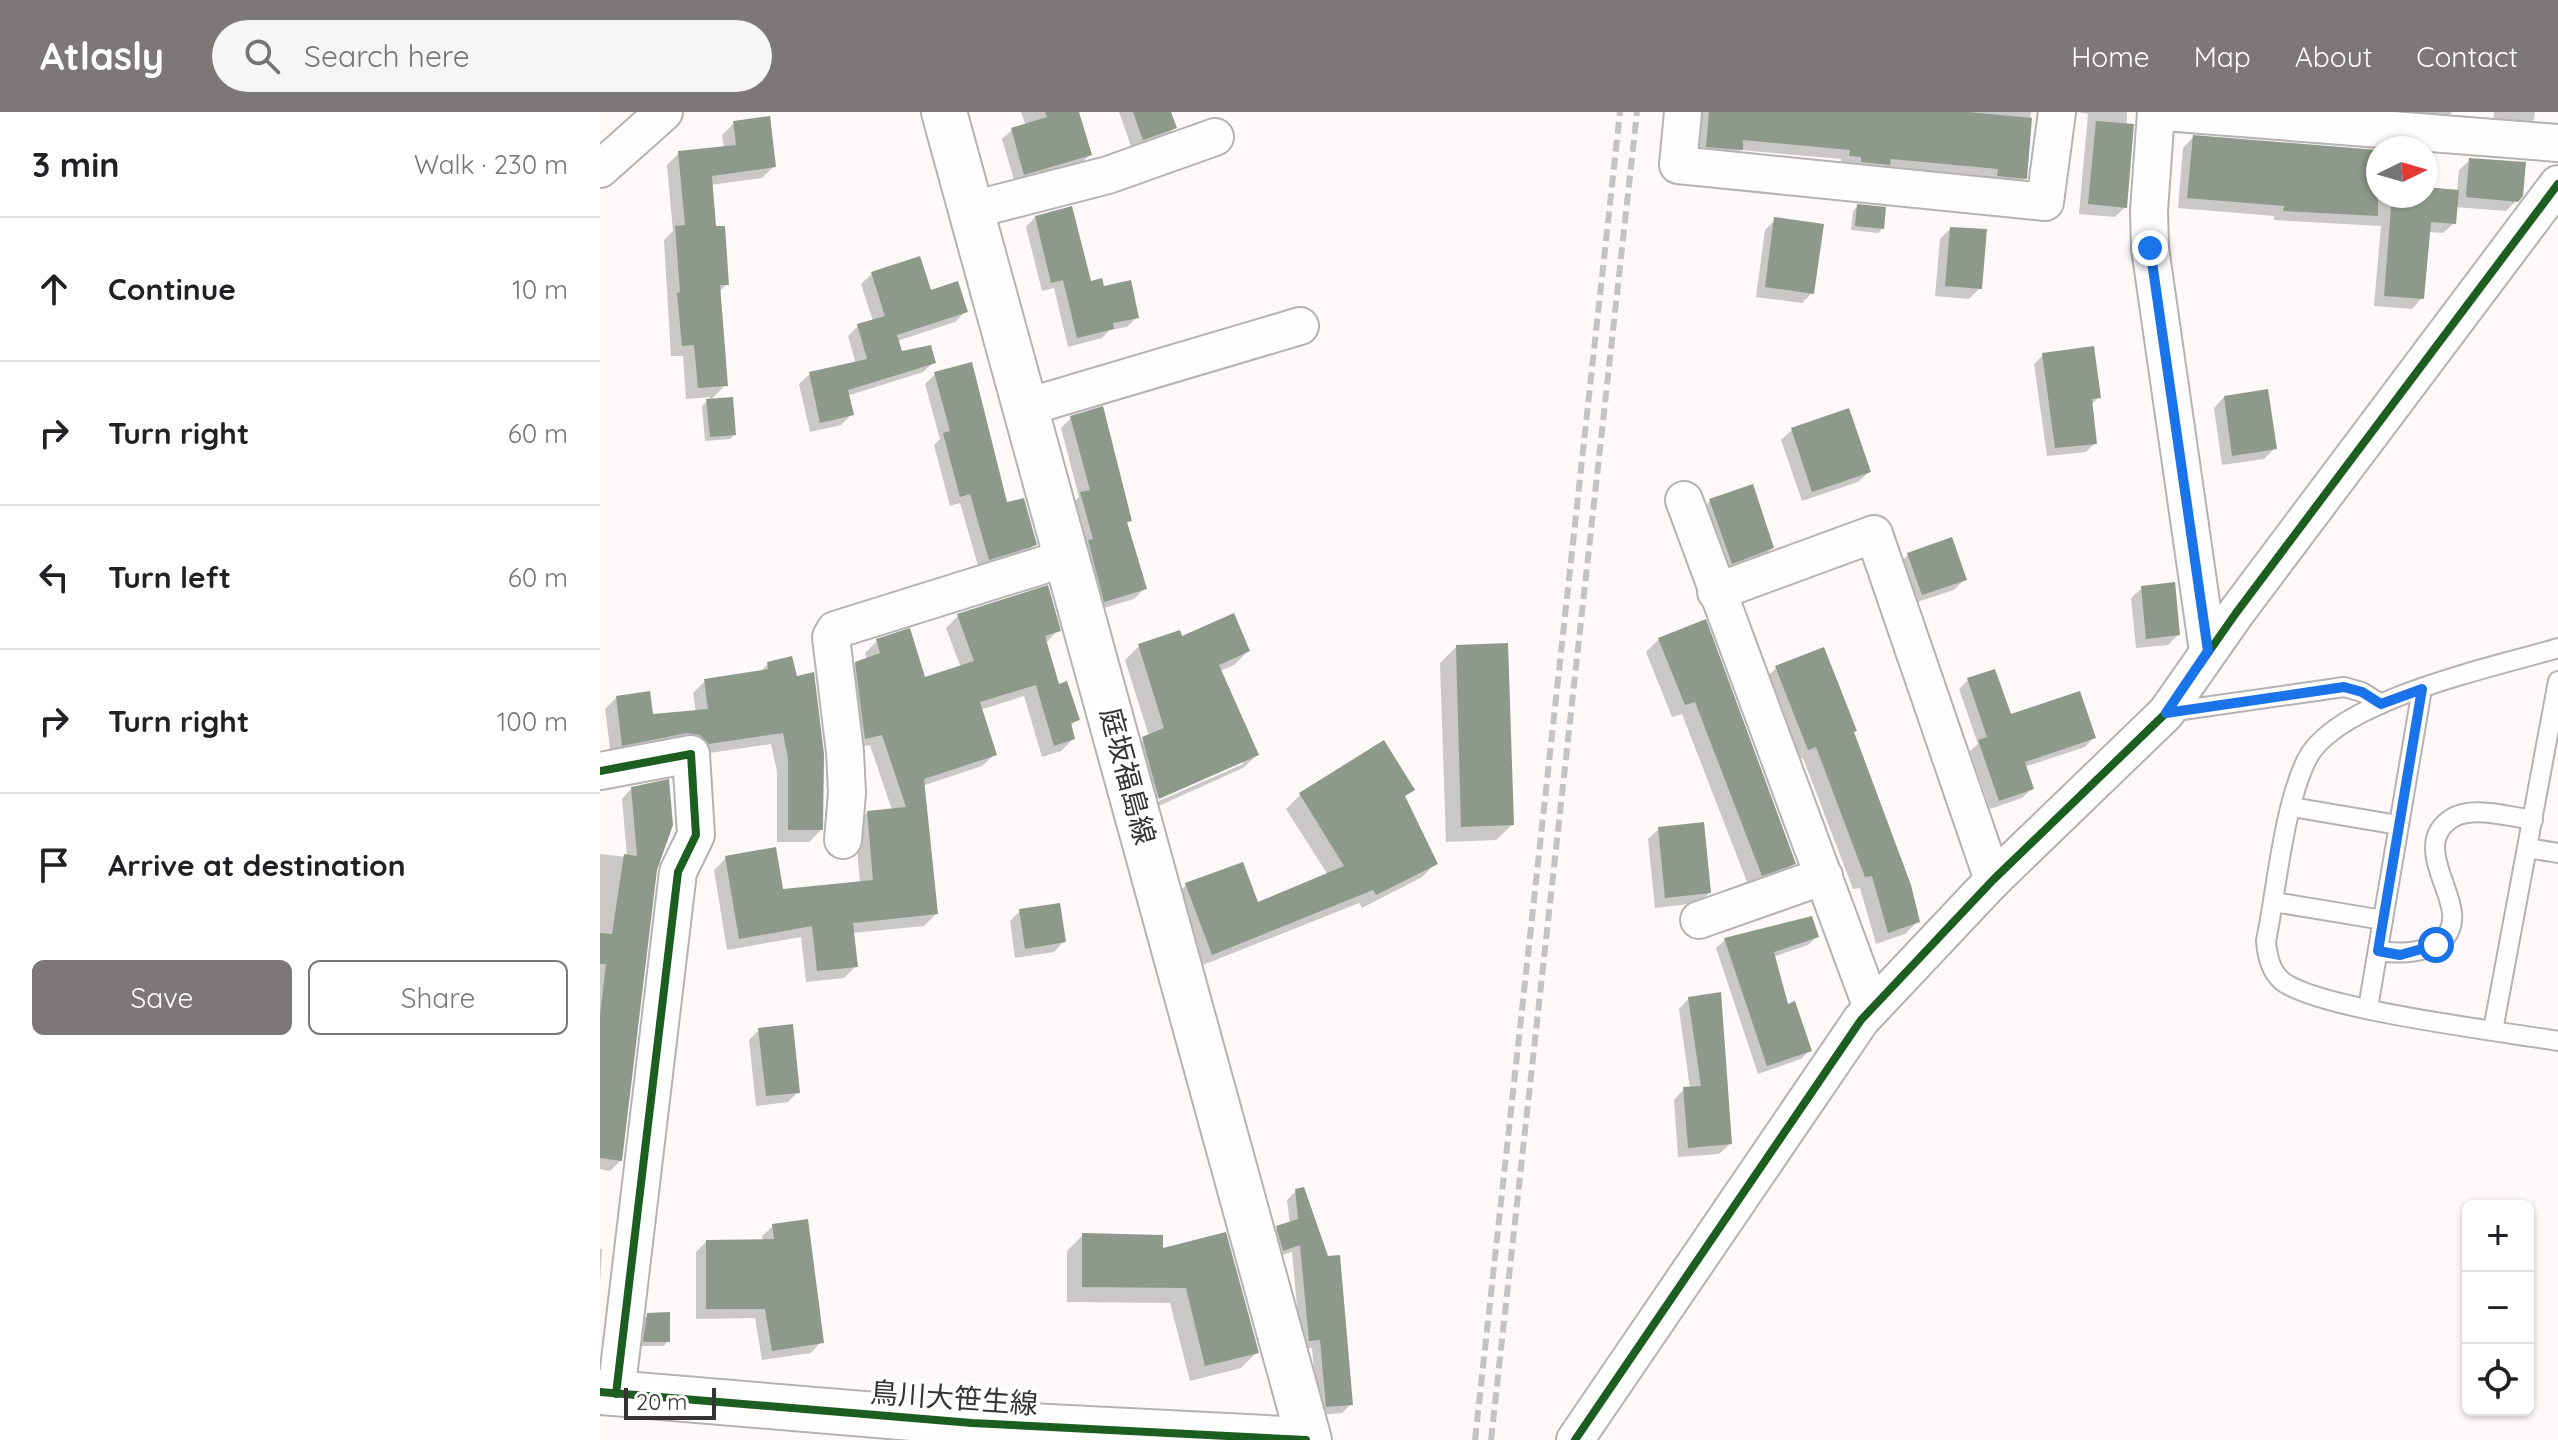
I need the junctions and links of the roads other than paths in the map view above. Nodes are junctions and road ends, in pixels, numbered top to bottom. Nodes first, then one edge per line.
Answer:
1 (664, 112) edge
2 (944, 112) edge
3 (1683, 112) edge
4 (2057, 112) edge
5 (2156, 112) edge
6 (2164, 112) edge
7 (2317, 118) edge
8 (2475, 124) edge
9 (1215, 137) dead end
10 (2558, 143) edge
11 (600, 169) edge
12 (2558, 184) edge
13 (972, 210) junction
14 (1300, 326) dead end
15 (1027, 407) junction
16 (1684, 500) dead end
17 (1069, 557) junction
18 (1716, 592) junction
19 (2558, 648) edge
20 (2208, 651) junction
21 (2558, 681) edge
22 (2422, 689) junction
23 (2381, 704) junction
24 (2166, 713) junction
25 (2553, 733) edge
26 (600, 771) edge
27 (2292, 807) junction
28 (2533, 820) junction
29 (2398, 825) junction
30 (843, 840) dead end
31 (2528, 848) junction
32 (2558, 853) edge
33 (1824, 876) junction
34 (1993, 880) junction
35 (2274, 902) junction
36 (1699, 920) dead end
37 (2383, 920) junction
38 (2378, 951) junction
39 (1872, 1008) junction
40 (2368, 1008) junction
41 (2493, 1030) junction
42 (2558, 1041) edge
43 (608, 1393) edge
44 (1308, 1440) edge
45 (1575, 1440) edge

1 - 11 street
2 - 13 main road, 庭坂福島線
3 - 4 street
5 - 20 street
6 - 7 street
7 - 8 street
8 - 10 street
9 - 13 street
12 - 20 street
13 - 15 main road, 庭坂福島線
14 - 15 street
15 - 17 main road, 庭坂福島線
16 - 18 street
17 - 30 street
17 - 44 main road, 庭坂福島線
18 - 33 street
18 - 34 street
19 - 22 lane
20 - 24 street
21 - 25 lane
22 - 23 lane
22 - 29 lane
23 - 24 lane
23 - 27 lane
24 - 34 street
25 - 28 lane
26 - 43 street
27 - 29 lane
27 - 35 lane
28 - 31 lane
28 - 38 lane
29 - 37 lane
31 - 32 lane
31 - 41 lane
33 - 36 street
33 - 39 street
34 - 39 street
35 - 37 lane
35 - 40 lane
37 - 38 lane
38 - 40 lane
39 - 45 street
40 - 41 lane
41 - 42 lane
43 - 44 main road, 鳥川大笹生線

